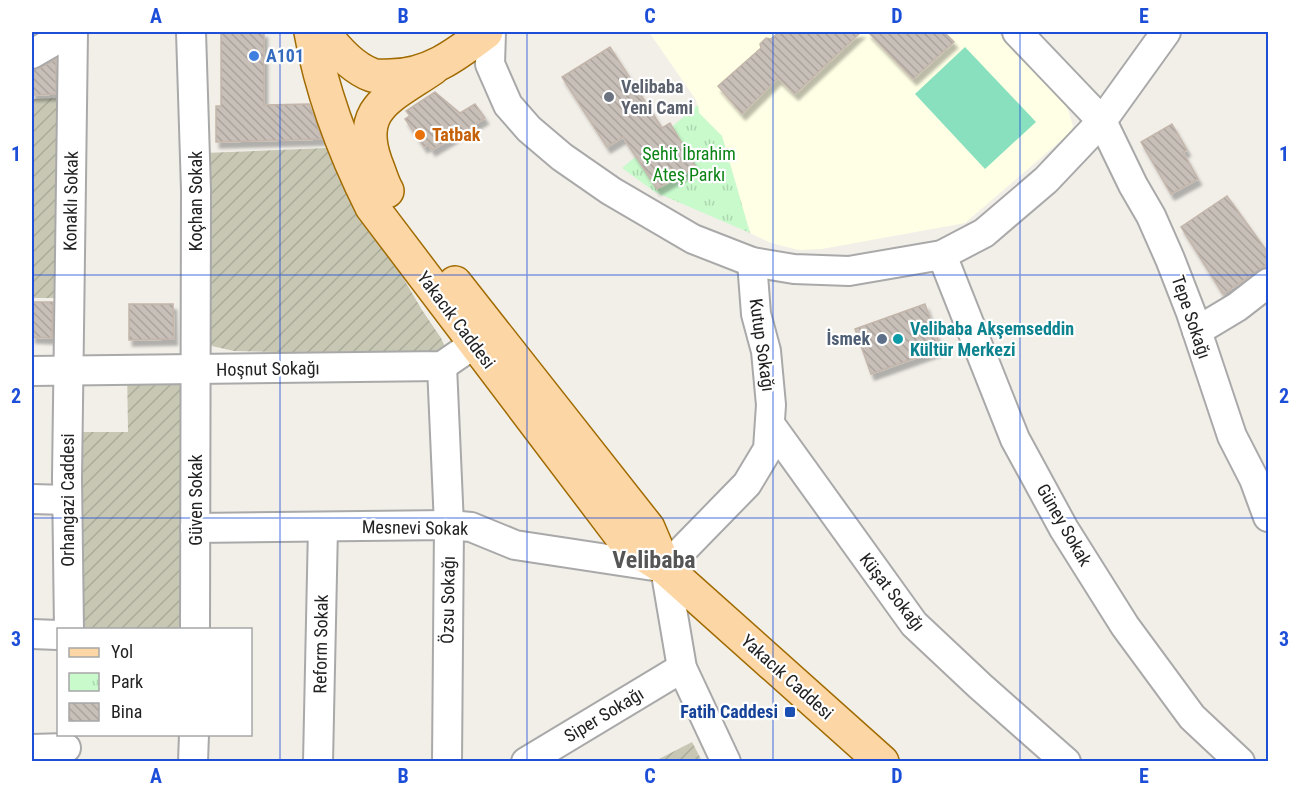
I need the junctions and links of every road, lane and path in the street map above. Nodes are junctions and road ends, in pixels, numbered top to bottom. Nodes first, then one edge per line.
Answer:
1 (62, 32) edge
2 (71, 32) edge
3 (191, 32) edge
4 (311, 32) edge
5 (323, 32) edge
6 (486, 32) edge
7 (491, 32) edge
8 (1017, 32) edge
9 (1167, 32) edge
10 (32, 37) edge
11 (32, 54) edge
12 (433, 68) junction
13 (1102, 121) junction
14 (942, 255) junction
15 (752, 262) junction
16 (1269, 283) edge
17 (1197, 331) junction
18 (484, 338) junction
19 (442, 366) junction
20 (196, 370) junction
21 (68, 371) junction
22 (32, 372) edge
23 (770, 424) junction
24 (32, 499) edge
25 (67, 500) junction
26 (1269, 517) edge
27 (449, 525) junction
28 (323, 526) junction
29 (195, 528) junction
30 (665, 568) junction
31 (69, 628) edge
32 (195, 628) edge
33 (32, 634) edge
34 (57, 634) edge
35 (682, 668) junction
36 (194, 736) edge
37 (66, 748) edge
38 (32, 749) edge
39 (193, 762) edge
40 (318, 762) edge
41 (447, 762) edge
42 (526, 762) edge
43 (726, 762) edge
44 (882, 762) edge
45 (1066, 762) edge
46 (1240, 762) edge

1 - 10 street
2 - 11 street
2 - 21 street, Konaklı Sokak
3 - 20 street, Koçhan Sokak
4 - 18 main road, Yakacık Caddesi
5 - 12 main road
6 - 12 main road
7 - 15 street
8 - 13 street, Tepe Sokağı
9 - 13 street
12 - 18 main road, Yakacık Caddesi
13 - 14 street
13 - 17 street, Tepe Sokağı
14 - 15 street
14 - 46 street, Güney Sokak
15 - 23 street, Kutup Sokağı
16 - 17 street
17 - 26 street, Tepe Sokağı
18 - 19 street
18 - 30 main road, Yakacık Caddesi
19 - 20 street, Hoşnut Sokağı
19 - 27 street, Özsu Sokağı
20 - 21 street, Hoşnut Sokağı
20 - 29 street, Güven Sokak
21 - 22 street, Hoşnut Sokağı
21 - 25 street, Orhangazi Caddesi
23 - 30 street, Kutup Sokağı
23 - 45 street, Küşat Sokağı
24 - 25 street
25 - 31 street, Orhangazi Caddesi
27 - 28 street, Mesnevi Sokak
27 - 30 street, Mesnevi Sokak
27 - 41 street, Özsu Sokağı
28 - 29 street, Mesnevi Sokak
28 - 40 street, Reform Sokak
29 - 32 street, Güven Sokak
30 - 35 street
30 - 44 main road, Yakacık Caddesi
33 - 34 street
35 - 42 street, Siper Sokağı
35 - 43 street
36 - 39 street
37 - 38 street

